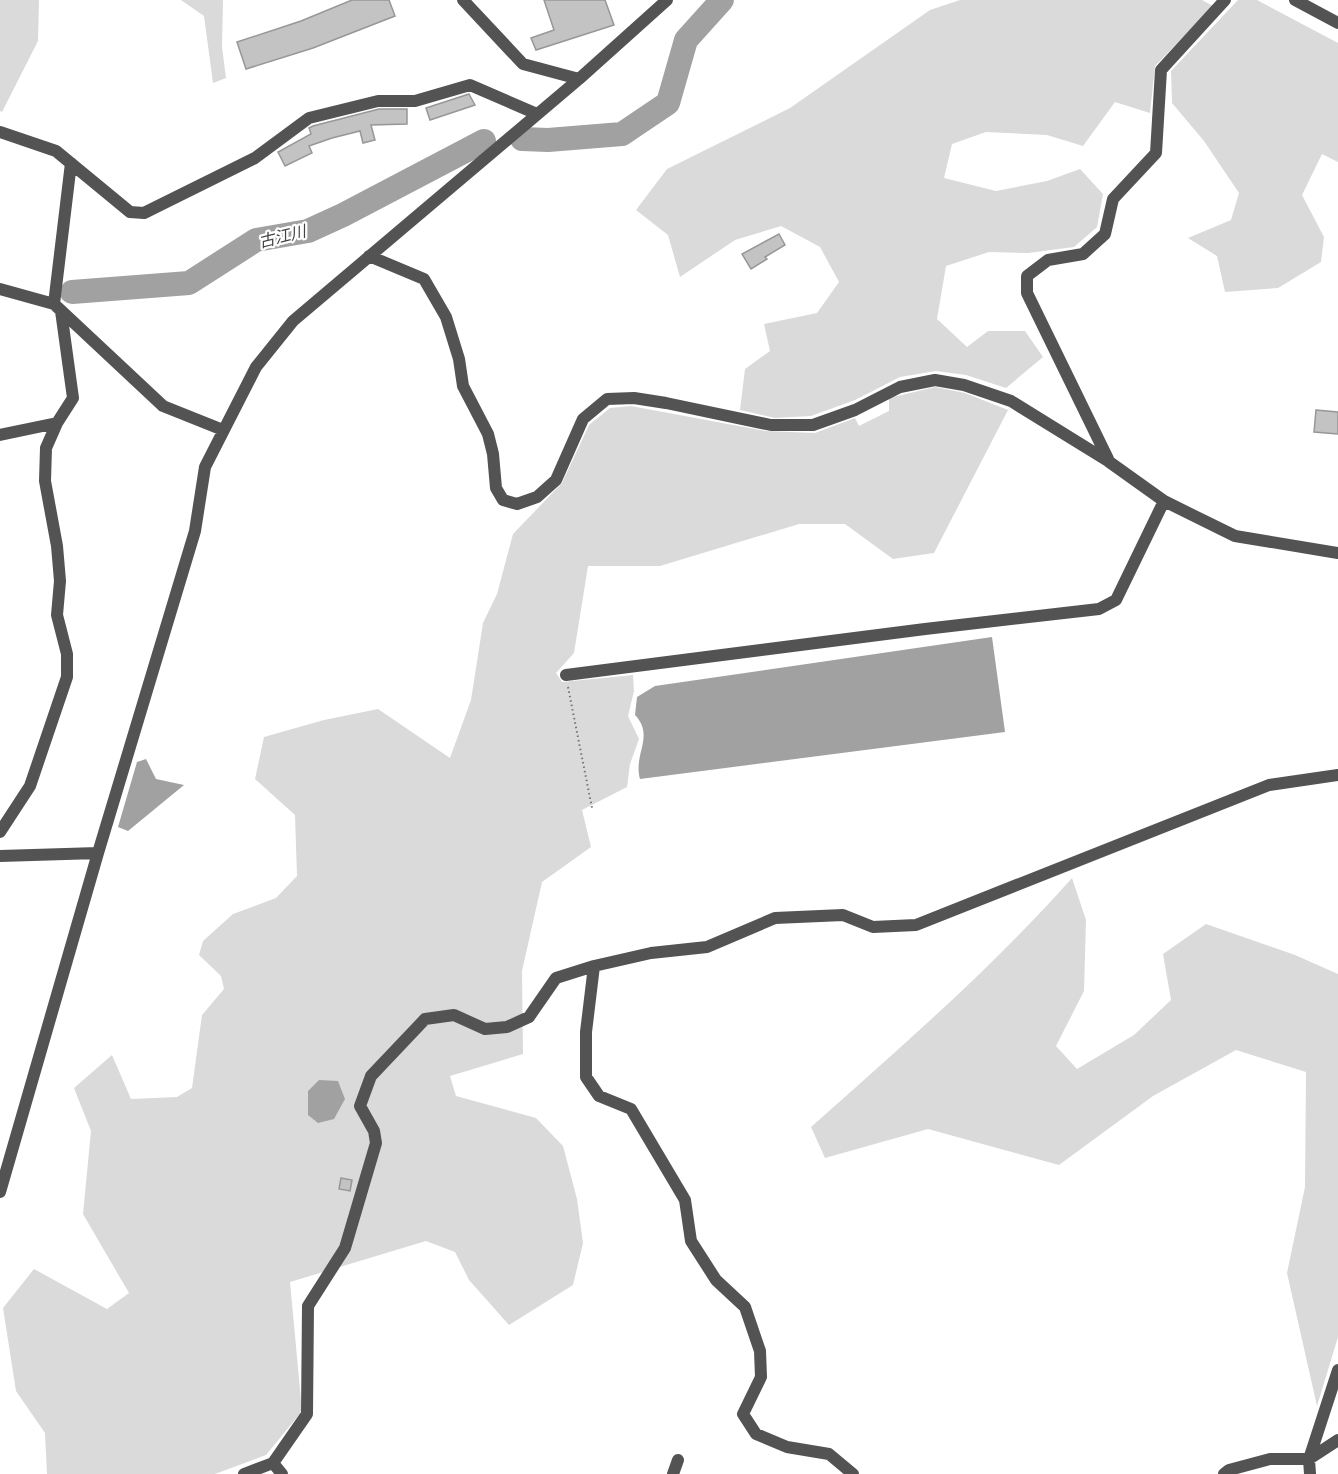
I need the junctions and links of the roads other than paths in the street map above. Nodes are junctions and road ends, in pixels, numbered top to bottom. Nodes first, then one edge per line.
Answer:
1 (464, 0) edge
2 (668, 0) edge
3 (1225, 0) edge
4 (1295, 0) edge
5 (1338, 23) edge
6 (579, 79) junction
7 (537, 114) junction
8 (0, 132) edge
9 (71, 163) junction
10 (369, 256) junction
11 (0, 289) edge
12 (58, 308) junction
13 (57, 423) junction
14 (222, 430) junction
15 (0, 435) edge
16 (1108, 460) junction
17 (1164, 501) junction
18 (1338, 553) edge
19 (566, 675) road end
20 (1338, 775) edge
21 (0, 832) edge
22 (98, 853) junction
23 (0, 856) edge
24 (594, 966) junction
25 (0, 1192) edge
26 (1338, 1370) edge
27 (1338, 1440) edge
28 (1309, 1459) junction
29 (678, 1460) dead end
30 (273, 1463) junction
31 (244, 1474) edge
32 (282, 1474) edge
33 (673, 1474) edge
34 (853, 1474) edge
35 (1224, 1474) edge
36 (1310, 1474) edge

1 - 6 street
2 - 6 street
3 - 16 street
4 - 5 street
6 - 7 street
7 - 9 street
7 - 10 street
8 - 9 street
9 - 12 street
10 - 14 street
10 - 16 street
11 - 12 street
12 - 13 street
12 - 14 street
13 - 15 street
13 - 21 street
14 - 22 street
16 - 17 street
17 - 18 street
17 - 19 street
20 - 24 street
22 - 23 street
22 - 25 street
24 - 30 street
24 - 34 street
26 - 28 street
27 - 28 street
28 - 35 street
28 - 36 street
29 - 33 street
30 - 31 street
30 - 32 street

